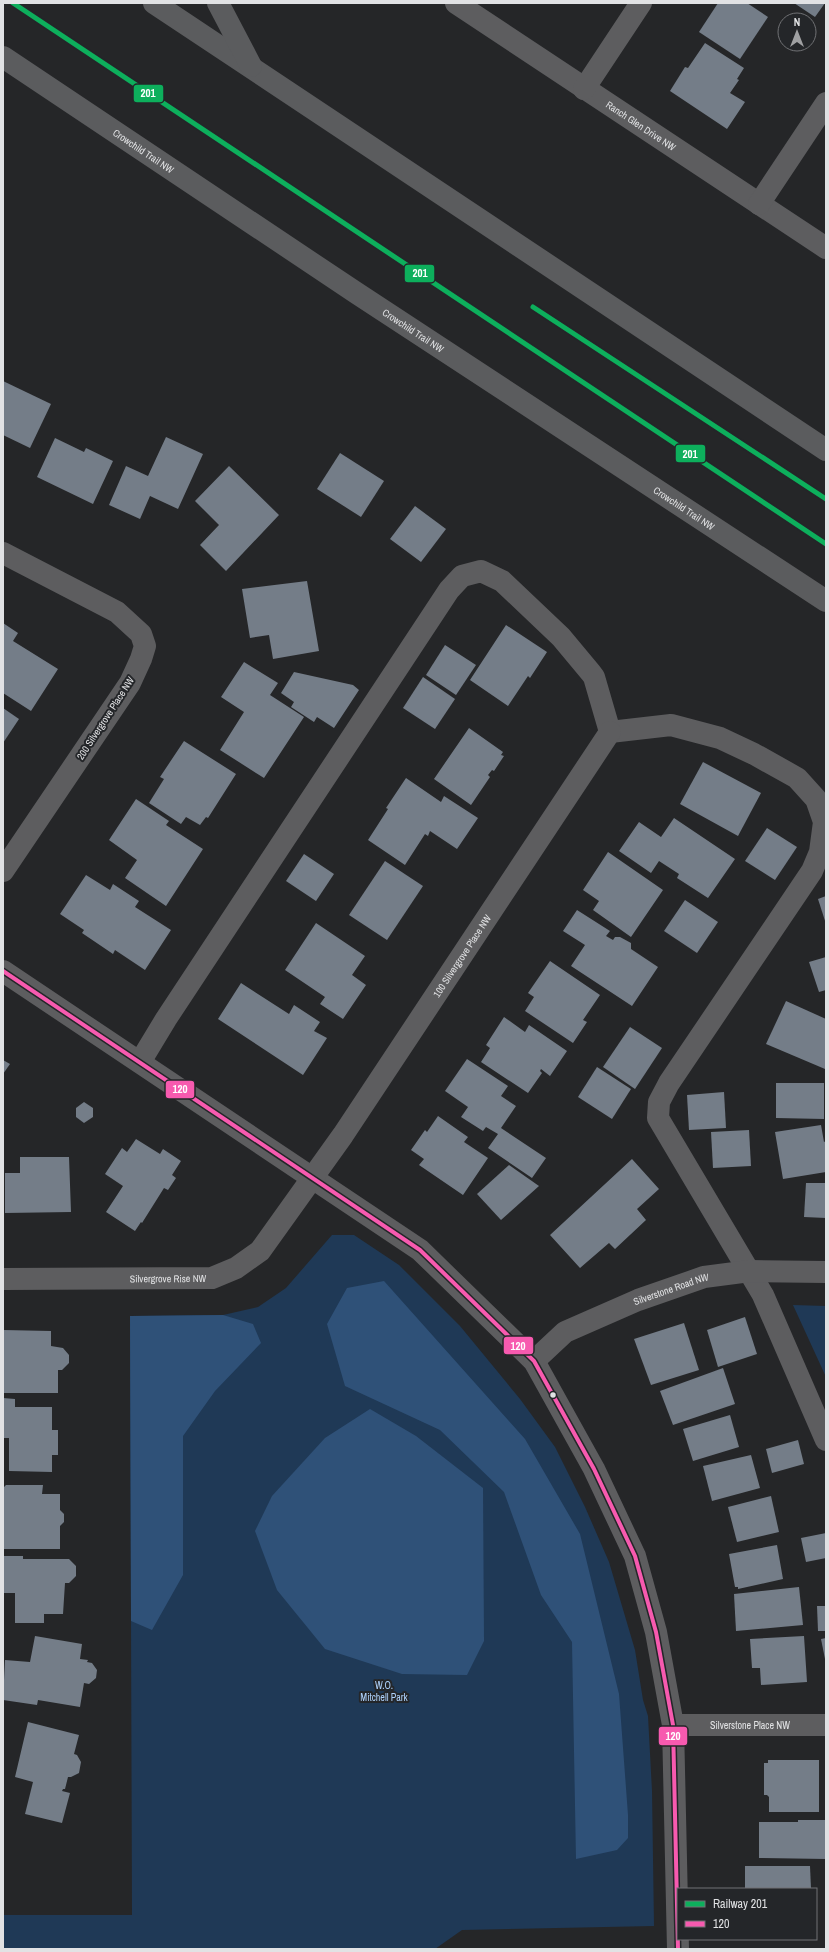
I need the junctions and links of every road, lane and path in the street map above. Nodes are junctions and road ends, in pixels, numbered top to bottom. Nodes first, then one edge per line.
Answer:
1 (154, 3) edge
2 (218, 3) edge
3 (456, 3) edge
4 (641, 3) edge
5 (3, 57) edge
6 (252, 68) junction
7 (584, 89) junction
8 (826, 103) edge
9 (759, 204) junction
10 (826, 248) edge
11 (826, 450) edge
12 (3, 553) edge
13 (826, 600) edge
14 (610, 732) junction
15 (3, 871) edge
16 (3, 971) edge
17 (140, 1062) junction
18 (313, 1178) junction
19 (750, 1271) junction
20 (826, 1272) edge
21 (3, 1279) edge
22 (534, 1361) junction
23 (826, 1440) edge
24 (673, 1725) junction
25 (826, 1725) edge
26 (677, 1904) edge

1 - 6 highway
2 - 6 highway
3 - 7 street, Ranch Glen Drive NW
4 - 7 street
5 - 13 highway, Crowchild Trail NW
6 - 11 highway
7 - 9 street, Ranch Glen Drive NW
8 - 9 street
9 - 10 street, Ranch Glen Drive NW
12 - 15 street, 200 Silvergrove Place NW
14 - 17 street
14 - 18 street, 100 Silvergrove Place NW
14 - 19 street
16 - 17 street
17 - 18 street
18 - 21 street, Silvergrove Rise NW
18 - 22 street
19 - 20 street, Silverstone Road NW
19 - 22 street, Silverstone Road NW
19 - 23 street
22 - 24 street
24 - 25 street, Silverstone Place NW
24 - 26 street

